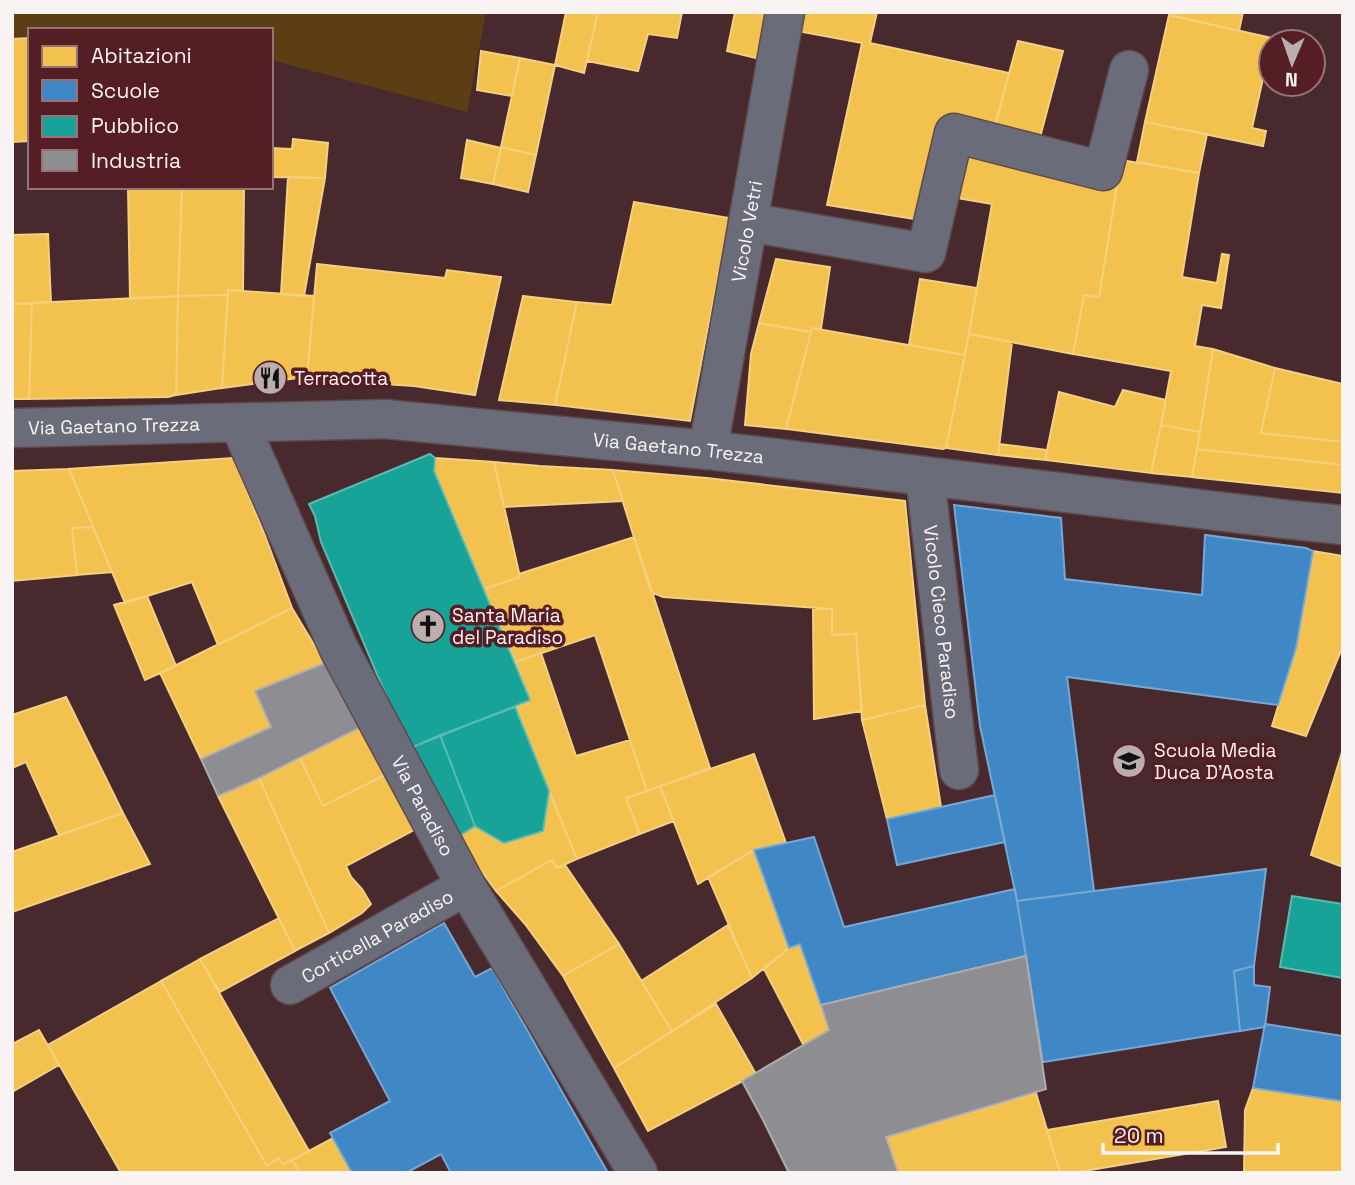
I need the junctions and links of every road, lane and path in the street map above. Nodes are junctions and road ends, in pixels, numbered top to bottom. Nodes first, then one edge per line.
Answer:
1 (785, 12) edge
2 (1129, 70) dead end
3 (748, 222) junction
4 (239, 423) junction
5 (12, 428) edge
6 (708, 450) junction
7 (925, 476) junction
8 (1343, 524) edge
9 (959, 770) dead end
10 (466, 886) junction
11 (289, 985) dead end
12 (638, 1173) edge

1 - 3 street, Vicolo Vetri
2 - 3 street
3 - 6 street, Vicolo Vetri
4 - 5 street, Via Gaetano Trezza
4 - 6 street, Via Gaetano Trezza
4 - 10 street, Via Paradiso
6 - 7 street, Via Gaetano Trezza
7 - 8 street, Via Gaetano Trezza
7 - 9 street, Vicolo Cieco Paradiso
10 - 11 street, Corticella Paradiso
10 - 12 street, Via Paradiso

